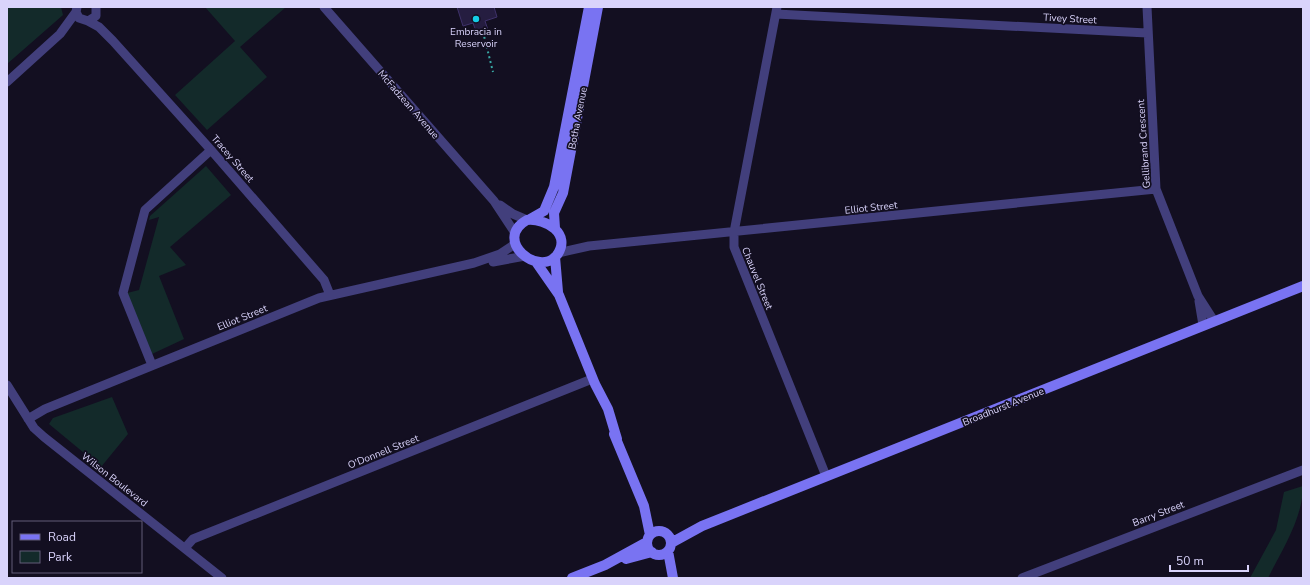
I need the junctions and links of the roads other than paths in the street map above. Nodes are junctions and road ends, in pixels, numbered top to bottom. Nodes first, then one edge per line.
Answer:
1 (324, 7) edge
2 (589, 7) edge
3 (598, 7) edge
4 (1147, 7) edge
5 (76, 8) edge
6 (97, 9) edge
7 (776, 11) edge
8 (86, 21) junction
9 (1147, 33) junction
10 (60, 34) junction
11 (113, 41) junction
12 (7, 82) edge
13 (572, 120) junction
14 (211, 150) junction
15 (1156, 189) junction
16 (494, 201) junction
17 (528, 219) junction
18 (555, 228) junction
19 (734, 232) junction
20 (515, 233) junction
21 (560, 239) junction
22 (515, 244) junction
23 (589, 246) junction
24 (556, 255) junction
25 (525, 256) junction
26 (536, 262) junction
27 (474, 263) junction
28 (1303, 286) edge
29 (330, 295) junction
30 (559, 295) junction
31 (1198, 296) junction
32 (1214, 321) junction
33 (1203, 325) junction
34 (152, 365) junction
35 (594, 382) junction
36 (7, 385) edge
37 (28, 419) junction
38 (1303, 470) edge
39 (826, 476) junction
40 (644, 506) junction
41 (702, 526) junction
42 (663, 532) junction
43 (649, 539) junction
44 (669, 547) junction
45 (185, 548) junction
46 (655, 553) junction
47 (605, 565) junction
48 (222, 578) edge
49 (572, 578) edge
50 (673, 578) edge
51 (1022, 578) edge

1 - 16 street, McFadzean Avenue
2 - 13 street, Botha Avenue
3 - 13 street, Botha Avenue
4 - 9 street, Gellibrand Crescent
5 - 8 street, Tracey Street
5 - 10 street
6 - 8 street
6 - 11 street, Tracey Street
7 - 9 street, Tivey Street
7 - 19 street, Chauvel Street
8 - 10 street
8 - 11 street, Tracey Street
9 - 15 street, Gellibrand Crescent
10 - 12 street
11 - 14 street, Tracey Street
13 - 17 street, Botha Avenue
13 - 18 street, Botha Avenue
14 - 29 street, Tracey Street
14 - 34 street
15 - 19 street, Elliot Street
15 - 31 street, Gellibrand Crescent
16 - 17 street, McFadzean Avenue
16 - 20 street, McFadzean Avenue
17 - 18 street
17 - 20 street
18 - 21 street
19 - 23 street, Elliot Street
19 - 39 street, Chauvel Street
20 - 22 street
21 - 23 street, Elliot Street
21 - 24 street
22 - 25 street
22 - 27 street, Elliot Street
23 - 24 street, Elliot Street
24 - 26 street
24 - 30 street
25 - 26 street
25 - 27 street, Elliot Street
26 - 30 street
27 - 29 street, Elliot Street
28 - 32 street, Broadhurst Avenue
29 - 34 street, Elliot Street
30 - 35 street
31 - 32 street, Gellibrand Crescent
31 - 33 street, Gellibrand Crescent
32 - 33 street, Broadhurst Avenue
33 - 39 street, Broadhurst Avenue
34 - 37 street, Elliot Street
35 - 40 street
35 - 45 street, O'Donnell Street
36 - 37 street, Wilson Boulevard
37 - 45 street, Wilson Boulevard
38 - 51 street, Barry Street
39 - 41 street, Broadhurst Avenue
40 - 42 street
40 - 43 street
41 - 42 street, Broadhurst Avenue
41 - 44 street, Broadhurst Avenue
42 - 43 street, Broadhurst Avenue
42 - 44 street
43 - 46 street
43 - 47 street
44 - 46 street, Broadhurst Avenue
44 - 50 street
45 - 48 street, Wilson Boulevard
46 - 47 street
46 - 50 street
47 - 49 street

